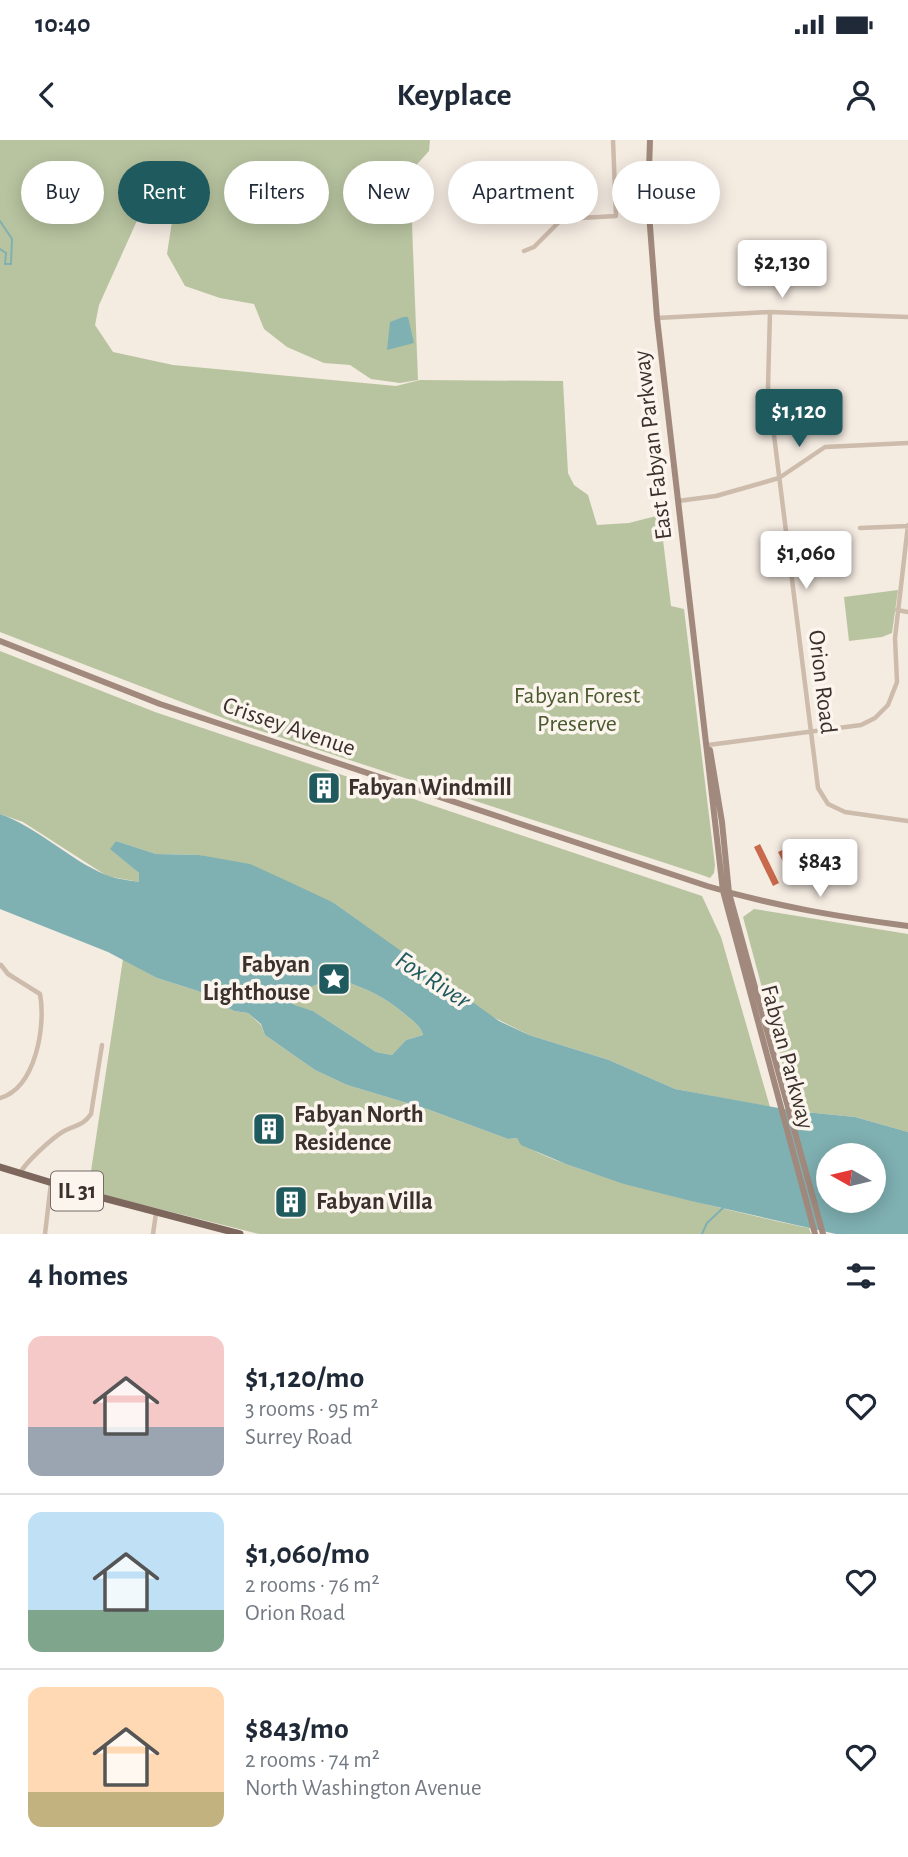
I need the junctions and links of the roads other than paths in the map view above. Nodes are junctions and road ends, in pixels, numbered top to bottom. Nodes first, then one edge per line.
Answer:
1 (613, 140) edge
2 (650, 140) edge
3 (524, 251) dead end
4 (770, 312) junction
5 (908, 317) edge
6 (657, 318) junction
7 (908, 443) edge
8 (779, 478) junction
9 (678, 500) junction
10 (908, 525) edge
11 (860, 528) dead end
12 (897, 610) junction
13 (908, 611) edge
14 (0, 641) edge
15 (811, 733) junction
16 (708, 745) junction
17 (908, 821) edge
18 (726, 892) junction
19 (908, 926) edge
20 (1, 965) edge
21 (748, 977) junction
22 (102, 1045) dead end
23 (0, 1098) edge
24 (0, 1167) edge
25 (20, 1173) junction
26 (51, 1183) junction
27 (156, 1213) junction
28 (45, 1234) edge
29 (153, 1234) edge
30 (240, 1234) edge
31 (815, 1234) edge
32 (822, 1234) edge

1 - 3 street
2 - 6 main road, East Fabyan Parkway
4 - 5 street
4 - 6 street
4 - 8 street, Orion Road
6 - 9 main road, East Fabyan Parkway
7 - 8 street
8 - 9 street
8 - 15 street, Orion Road
9 - 16 main road, East Fabyan Parkway
10 - 11 street
10 - 12 street
12 - 13 street
12 - 15 street
14 - 18 main road, Crissey Avenue
15 - 16 street
15 - 17 street, Orion Road
16 - 18 main road, East Fabyan Parkway
18 - 19 main road, Crissey Avenue
18 - 21 main road, Fabyan Parkway
20 - 23 street
21 - 31 main road, Fabyan Parkway
21 - 32 main road, Fabyan Parkway
22 - 25 street
24 - 25 main road, IL 31
25 - 26 main road, IL 31
26 - 27 main road, IL 31
26 - 28 street
27 - 29 street
27 - 30 main road, IL 31

